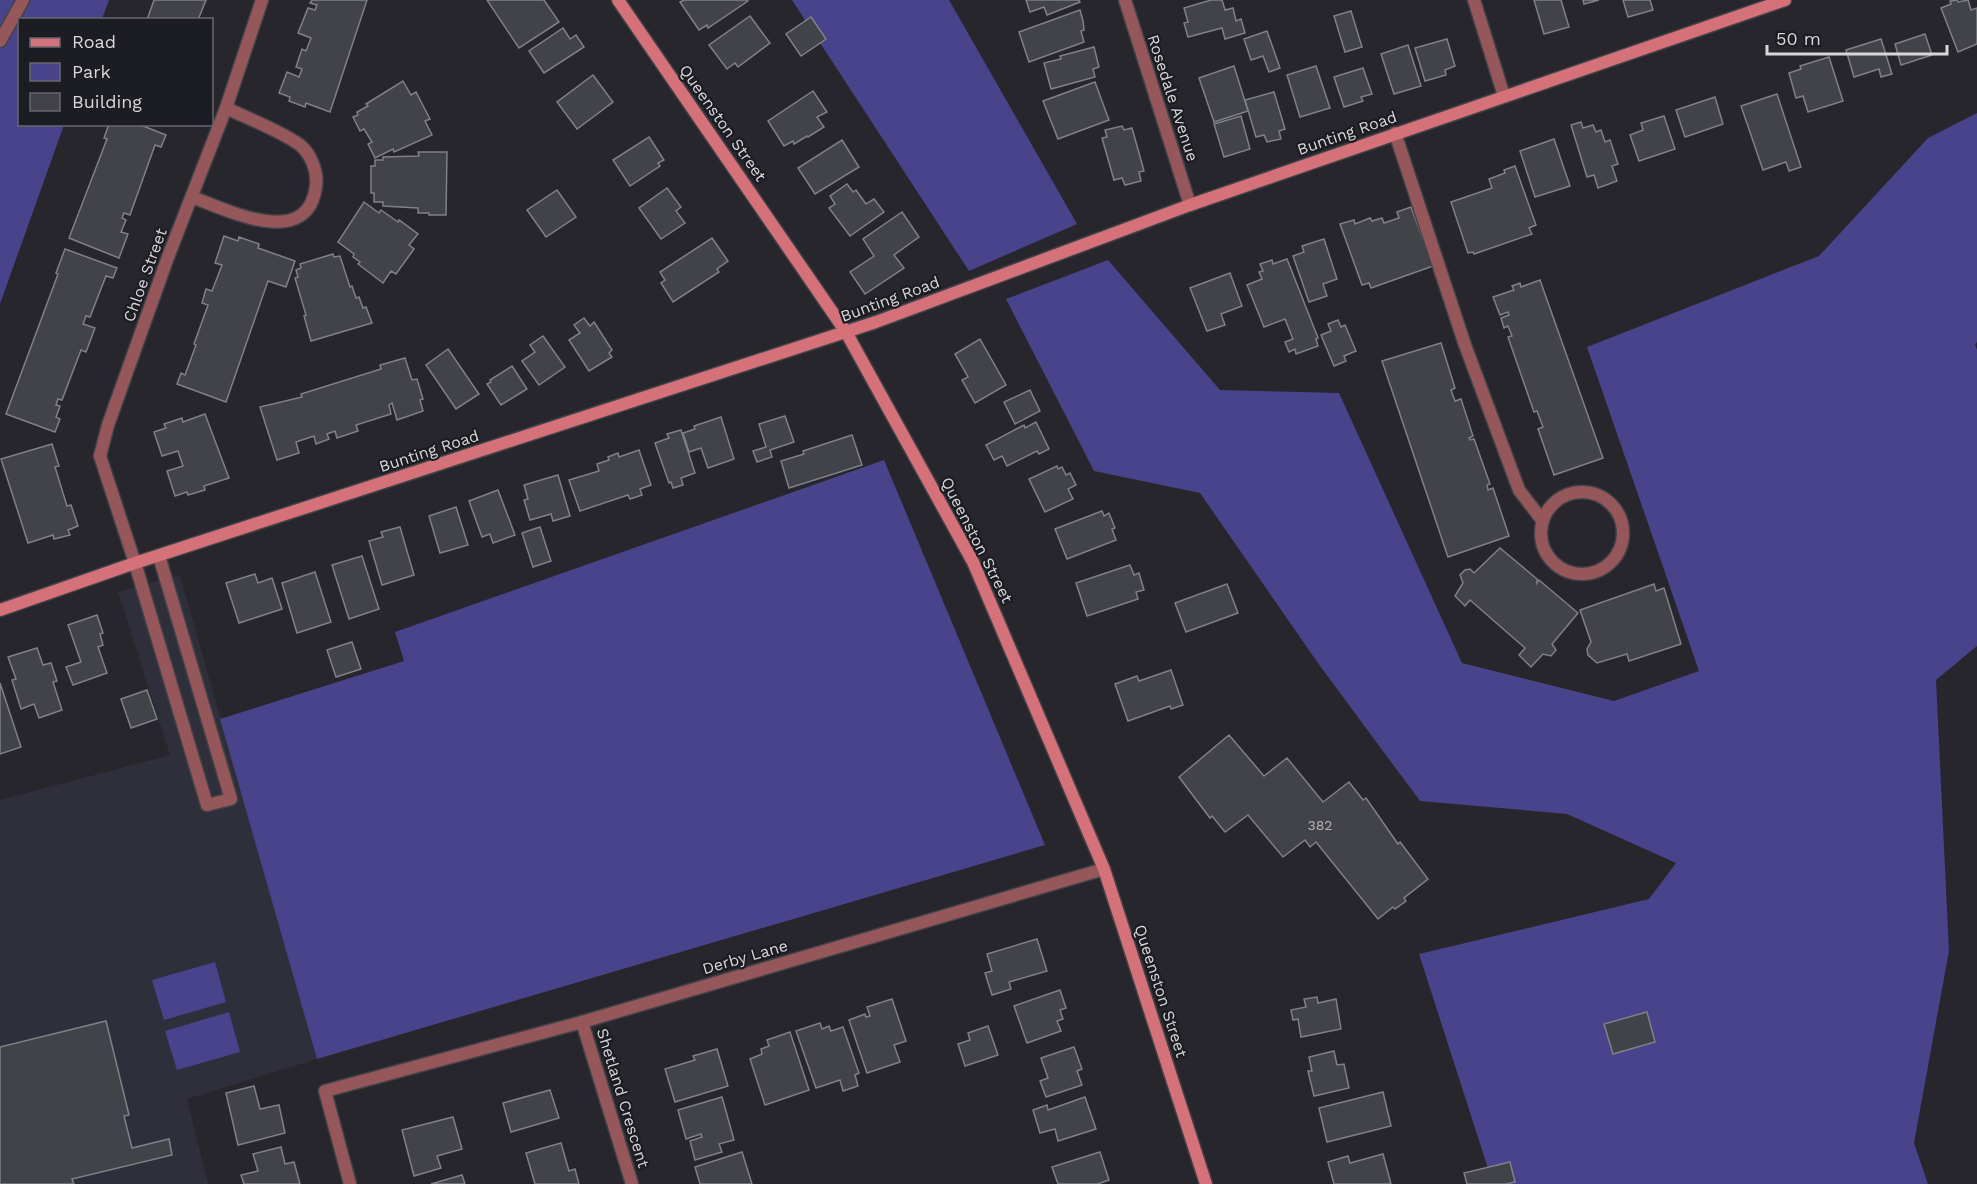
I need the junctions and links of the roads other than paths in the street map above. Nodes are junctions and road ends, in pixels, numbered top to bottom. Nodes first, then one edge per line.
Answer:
1 (23, 0) edge
2 (262, 0) edge
3 (618, 0) edge
4 (1125, 0) edge
5 (1474, 0) edge
6 (1785, 0) edge
7 (0, 41) edge
8 (1504, 96) junction
9 (226, 108) junction
10 (1395, 134) junction
11 (192, 197) junction
12 (1190, 205) junction
13 (846, 332) junction
14 (1542, 520) junction
15 (159, 556) junction
16 (135, 563) junction
17 (0, 610) edge
18 (1104, 869) junction
19 (582, 1023) junction
20 (350, 1184) edge
21 (632, 1184) edge
22 (1206, 1184) edge

1 - 7 street
2 - 9 street, Chloe Street
3 - 13 main road, Queenston Street
4 - 12 street, Rosedale Avenue
5 - 8 street
6 - 8 main road, Bunting Road
8 - 10 main road, Bunting Road
9 - 11 street, Chloe Street
9 - 11 street
10 - 12 main road, Bunting Road
10 - 14 street
11 - 16 street, Chloe Street
12 - 13 main road, Bunting Road
13 - 15 main road, Bunting Road
13 - 18 main road, Queenston Street
14 - 14 street
15 - 16 main road, Bunting Road
15 - 16 street, Chloe Street
16 - 17 main road, Bunting Road
18 - 19 street, Derby Lane
18 - 22 main road, Queenston Street
19 - 20 street, Derby Lane
19 - 21 street, Shetland Crescent

